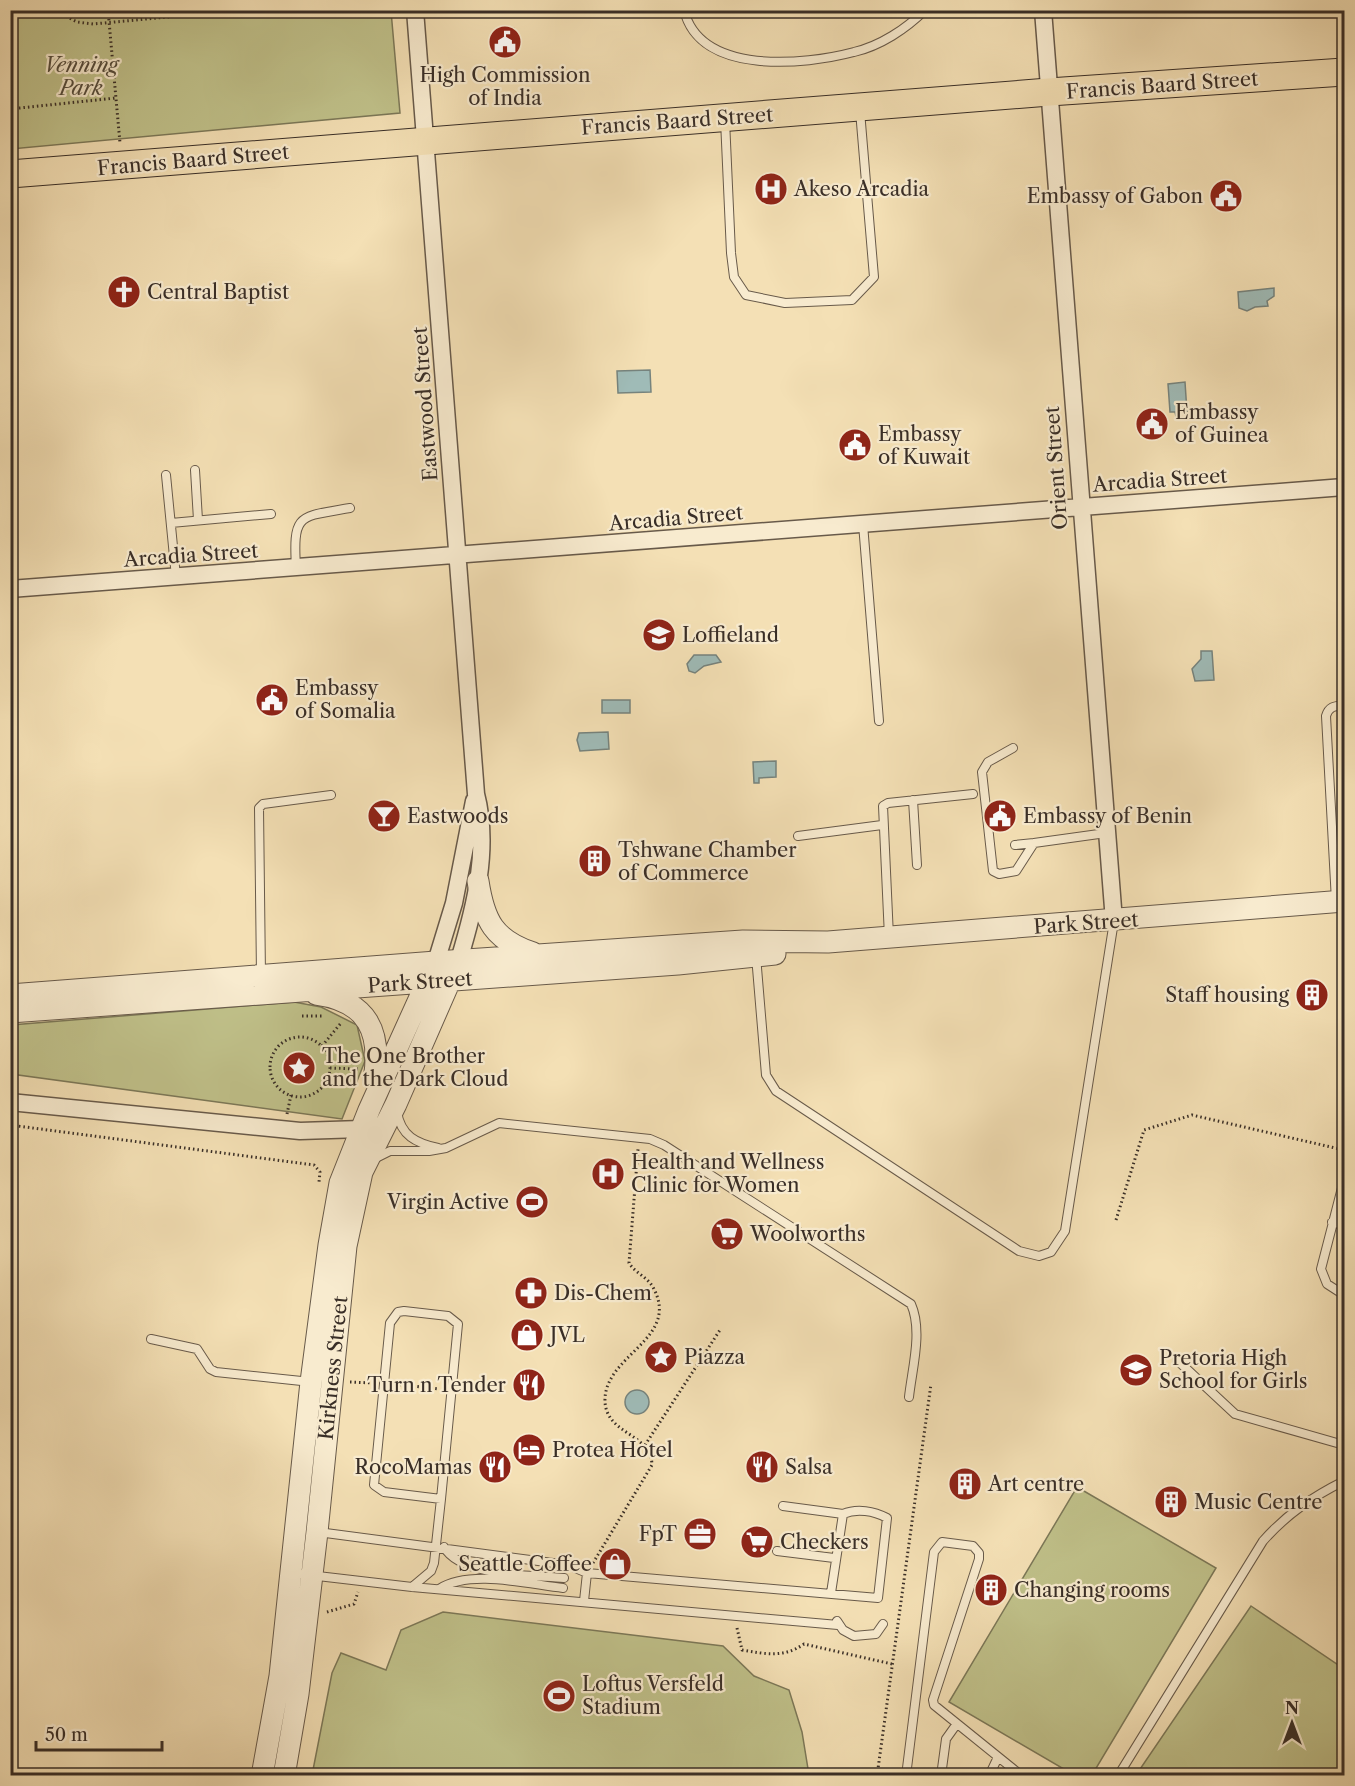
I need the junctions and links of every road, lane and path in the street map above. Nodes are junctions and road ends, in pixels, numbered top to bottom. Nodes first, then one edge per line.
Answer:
1 (54, 10) edge
2 (108, 10) edge
3 (243, 10) edge
4 (415, 10) edge
5 (684, 10) edge
6 (925, 10) edge
7 (1043, 10) edge
8 (109, 21) junction
9 (1344, 72) edge
10 (1049, 92) junction
11 (116, 99) junction
12 (860, 107) junction
13 (10, 109) edge
14 (725, 118) junction
15 (426, 141) junction
16 (122, 166) junction
17 (10, 174) edge
18 (195, 470) dead end
19 (166, 475) dead end
20 (1344, 487) edge
21 (1080, 507) junction
22 (350, 508) dead end
23 (271, 514) dead end
24 (198, 520) junction
25 (171, 523) junction
26 (862, 524) junction
27 (457, 556) junction
28 (296, 568) junction
29 (176, 577) junction
30 (10, 589) edge
31 (1344, 705) edge
32 (879, 721) dead end
33 (1013, 748) dead end
34 (476, 794) junction
35 (973, 794) dead end
36 (331, 795) dead end
37 (913, 800) junction
38 (882, 825) junction
39 (1106, 833) junction
40 (798, 836) dead end
41 (1034, 843) junction
42 (1015, 844) dead end
43 (999, 846) dead end
44 (988, 847) junction
45 (917, 865) dead end
46 (478, 881) junction
47 (1342, 901) edge
48 (1114, 921) junction
49 (890, 938) junction
50 (828, 942) junction
51 (756, 955) junction
52 (541, 956) junction
53 (459, 960) junction
54 (432, 971) junction
55 (451, 980) junction
56 (268, 984) junction
57 (10, 995) edge
58 (10, 1012) edge
59 (302, 1016) dead end
60 (326, 1016) dead end
61 (333, 1020) dead end
62 (322, 1046) junction
63 (361, 1060) dead end
64 (330, 1068) junction
65 (291, 1095) junction
66 (10, 1102) edge
67 (396, 1104) junction
68 (297, 1119) dead end
69 (365, 1119) junction
70 (10, 1125) edge
71 (382, 1136) junction
72 (639, 1138) junction
73 (441, 1149) junction
74 (1344, 1150) edge
75 (366, 1165) junction
76 (1344, 1180) edge
77 (318, 1193) dead end
78 (1116, 1220) dead end
79 (1332, 1222) junction
80 (1344, 1225) edge
81 (1344, 1296) edge
82 (720, 1330) dead end
83 (151, 1339) dead end
84 (1177, 1360) dead end
85 (311, 1382) junction
86 (384, 1383) junction
87 (931, 1384) dead end
88 (331, 1390) junction
89 (453, 1390) junction
90 (909, 1397) dead end
91 (1344, 1445) edge
92 (645, 1446) junction
93 (1344, 1482) edge
94 (441, 1498) junction
95 (783, 1506) dead end
96 (843, 1514) junction
97 (307, 1531) junction
98 (439, 1547) junction
99 (777, 1551) dead end
100 (834, 1558) junction
101 (587, 1573) junction
102 (302, 1575) junction
103 (564, 1578) dead end
104 (412, 1587) junction
105 (563, 1588) dead end
106 (439, 1589) junction
107 (831, 1593) junction
108 (584, 1601) junction
109 (734, 1615) junction
110 (883, 1624) dead end
111 (892, 1664) junction
112 (956, 1725) junction
113 (998, 1757) junction
114 (262, 1776) edge
115 (284, 1776) edge
116 (877, 1776) edge
117 (906, 1776) edge
118 (941, 1776) edge
119 (989, 1776) edge
120 (1022, 1776) edge
121 (1118, 1776) edge

1 - 8 path
2 - 8 path
3 - 8 path
4 - 15 street, Eastwood Street
5 - 6 lane
7 - 10 street, Orient Street
8 - 11 path
9 - 10 main road, Francis Baard Street
10 - 12 main road, Francis Baard Street
10 - 21 street, Orient Street
11 - 13 path
11 - 16 path
12 - 14 main road, Francis Baard Street
12 - 14 lane
14 - 15 main road, Francis Baard Street
15 - 16 main road, Francis Baard Street
15 - 27 street, Eastwood Street
16 - 17 main road, Francis Baard Street
18 - 24 lane
19 - 25 lane
20 - 21 street, Arcadia Street
21 - 26 street, Arcadia Street
21 - 39 street, Orient Street
22 - 28 lane
23 - 24 lane
24 - 25 lane
25 - 29 lane
26 - 27 street, Arcadia Street
26 - 32 lane
27 - 28 street, Arcadia Street
27 - 34 street, Eastwood Street
28 - 29 street, Arcadia Street
29 - 30 street, Arcadia Street
31 - 47 lane
33 - 44 lane
34 - 46 street, Eastwood Street
34 - 54 street, Eastwood Street
35 - 37 lane
36 - 56 lane
37 - 38 lane
37 - 45 lane
38 - 40 lane
38 - 49 lane
39 - 41 lane
39 - 48 street, Orient Street
41 - 42 lane
41 - 44 lane
43 - 44 lane
46 - 52 street
46 - 53 street, Eastwood Street
47 - 48 street, Park Street
48 - 49 street, Park Street
48 - 51 lane
49 - 50 street, Park Street
50 - 51 street, Park Street
50 - 52 street, Park Street
51 - 55 street, Park Street
52 - 53 street, Park Street
53 - 54 street, Park Street
53 - 55 street, Kirkness Street
54 - 55 street, Park Street
54 - 56 street, Park Street
54 - 69 street, Kirkness Street
55 - 67 street, Kirkness Street
56 - 57 street, Park Street
56 - 58 street, Park Street
56 - 69 street
59 - 60 path
61 - 62 path
62 - 64 path
62 - 65 path
63 - 64 path
64 - 65 path
65 - 68 path
66 - 69 street
67 - 71 street, Kirkness Street
67 - 73 lane
69 - 71 street
69 - 85 street, Kirkness Street
70 - 77 path
71 - 75 street, Kirkness Street
72 - 73 lane
72 - 90 lane
72 - 92 path
73 - 75 lane
74 - 78 path
75 - 88 street, Kirkness Street
76 - 79 lane
79 - 80 lane
79 - 81 lane
82 - 92 path
83 - 85 lane
84 - 91 lane
85 - 97 street, Kirkness Street
86 - 88 path
86 - 89 path
86 - 89 lane
86 - 94 lane
87 - 111 path
88 - 97 street, Kirkness Street
89 - 94 lane
92 - 101 path
93 - 121 lane
94 - 98 lane
95 - 96 lane
96 - 100 lane
96 - 107 lane
97 - 98 lane
97 - 102 street, Kirkness Street
98 - 101 lane
98 - 103 lane
98 - 104 lane
99 - 100 lane
100 - 107 lane
101 - 107 lane
101 - 108 lane
102 - 104 lane
102 - 114 street, Kirkness Street
102 - 115 street, Kirkness Street
104 - 106 lane
105 - 106 lane
106 - 108 lane
108 - 109 lane
109 - 110 lane
109 - 111 path
111 - 116 path
112 - 113 lane
112 - 117 lane
112 - 118 lane
113 - 119 lane
113 - 120 lane

